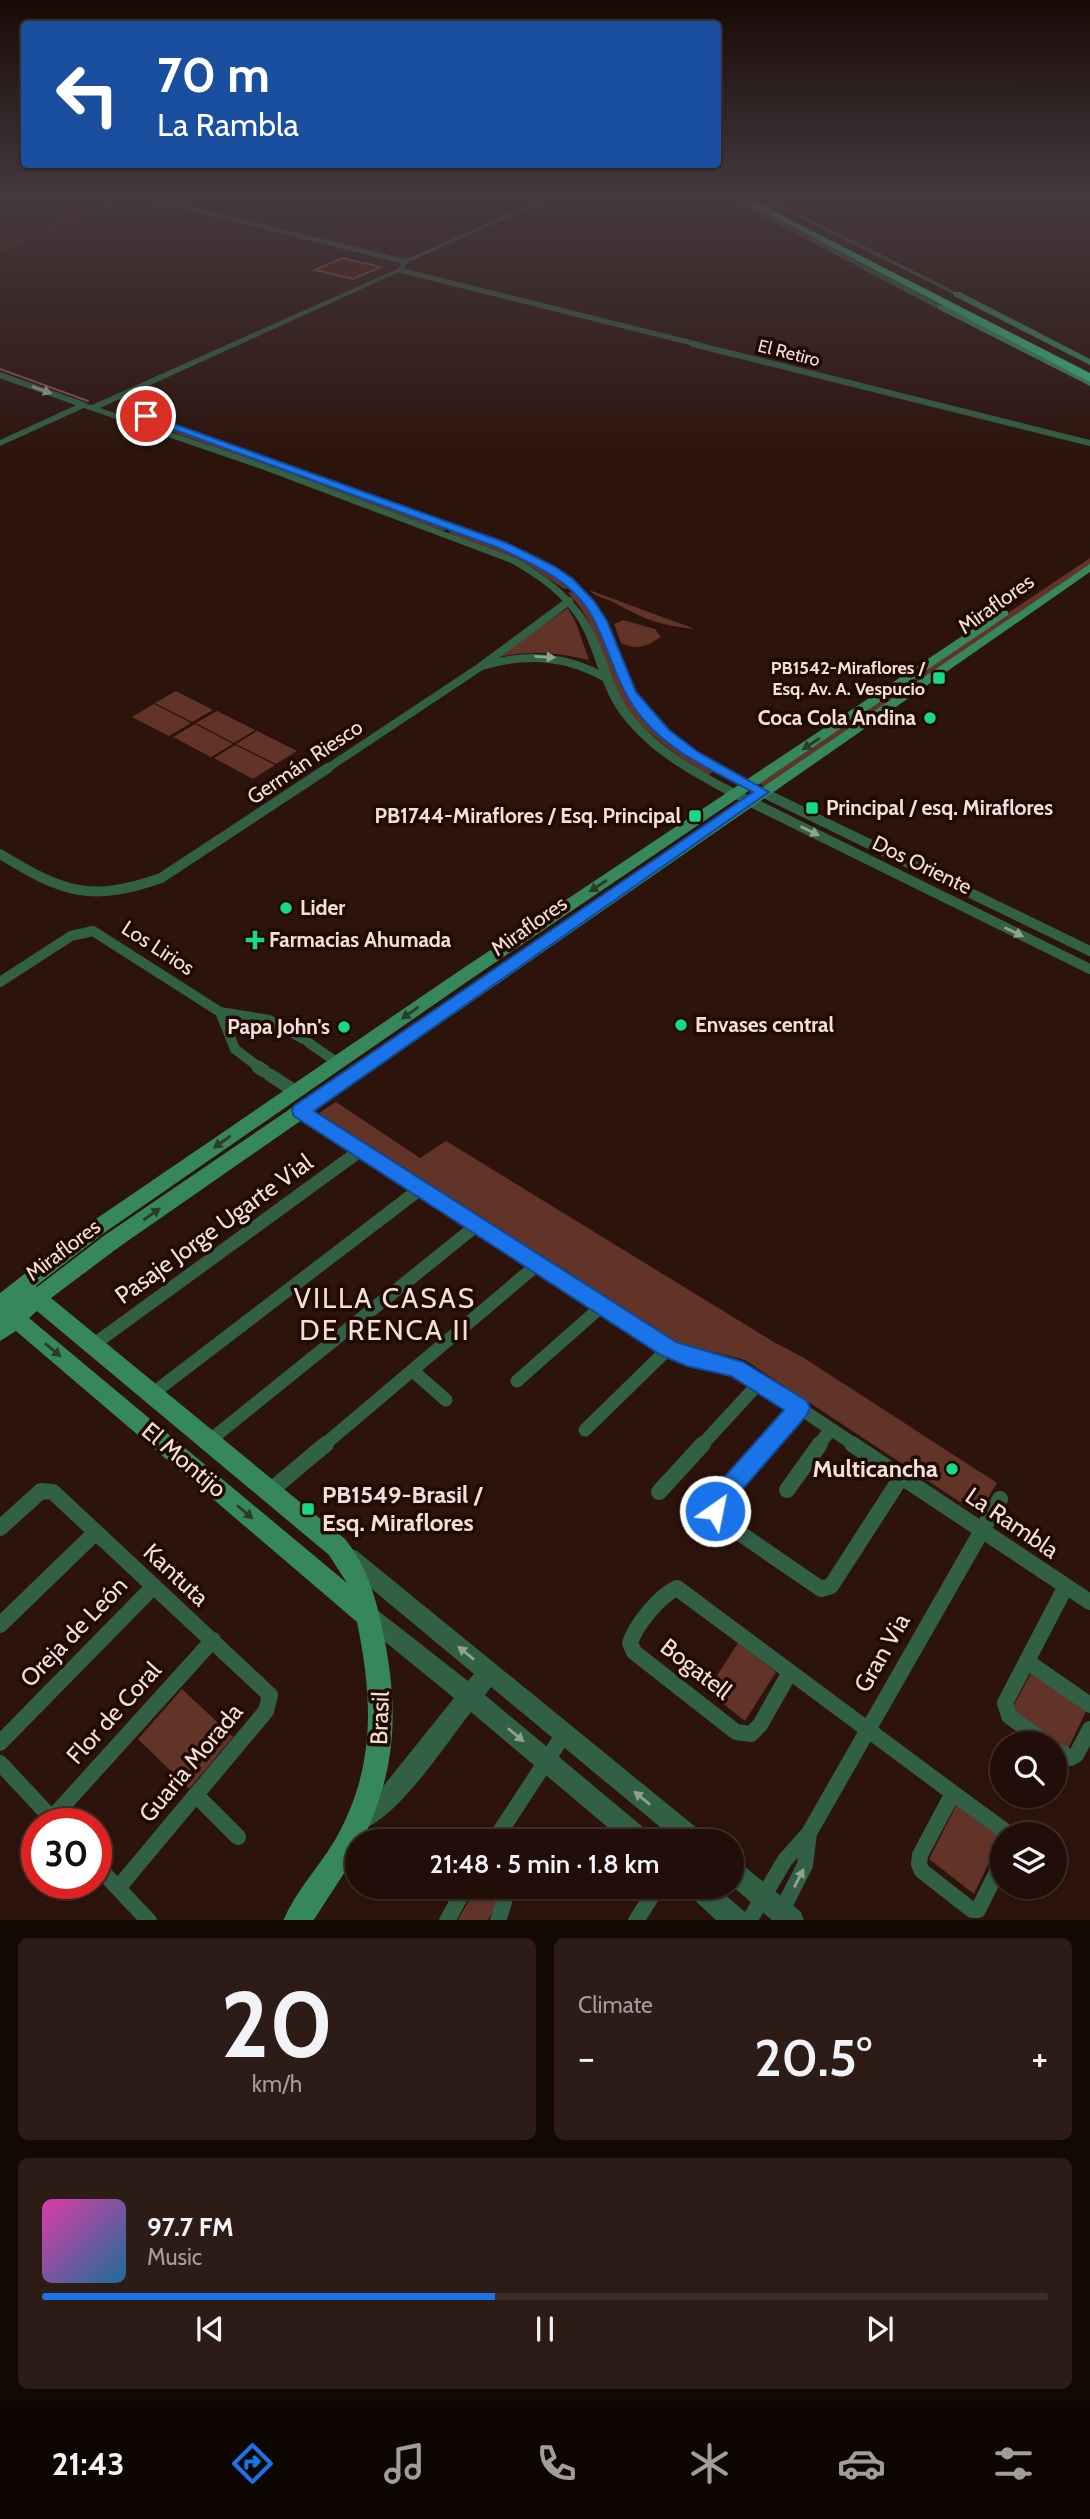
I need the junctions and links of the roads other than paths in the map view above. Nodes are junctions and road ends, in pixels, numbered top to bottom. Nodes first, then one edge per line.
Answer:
1 (364, 286) edge
2 (461, 286) edge
3 (900, 286) edge
4 (915, 286) edge
5 (920, 286) edge
6 (922, 286) edge
7 (931, 286) edge
8 (940, 286) edge
9 (957, 294) junction
10 (941, 307) junction
11 (1090, 364) edge
12 (0, 375) edge
13 (1090, 378) edge
14 (1090, 383) edge
15 (106, 402) junction
16 (89, 406) junction
17 (126, 410) junction
18 (115, 414) junction
19 (55, 421) junction
20 (0, 443) edge
21 (1090, 443) edge
22 (0, 449) edge
23 (272, 466) junction
24 (448, 530) junction
25 (1090, 554) edge
26 (1090, 567) edge
27 (569, 601) junction
28 (480, 667) junction
29 (606, 678) junction
30 (857, 712) junction
31 (872, 718) junction
32 (726, 772) junction
33 (711, 781) junction
34 (750, 793) junction
35 (0, 854) edge
36 (533, 929) junction
37 (549, 940) junction
38 (1090, 951) edge
39 (1090, 969) edge
40 (0, 982) edge
41 (220, 1012) junction
42 (338, 1063) junction
43 (296, 1092) junction
44 (301, 1111) junction
45 (361, 1150) junction
46 (420, 1189) junction
47 (477, 1225) junction
48 (105, 1235) junction
49 (538, 1264) junction
50 (29, 1292) junction
51 (602, 1306) junction
52 (4, 1315) edge
53 (93, 1345) junction
54 (668, 1349) junction
55 (412, 1371) junction
56 (517, 1381) dead end
57 (760, 1382) junction
58 (152, 1394) junction
59 (446, 1400) dead end
60 (800, 1408) junction
61 (831, 1429) junction
62 (585, 1430) dead end
63 (209, 1441) junction
64 (902, 1476) junction
65 (787, 1490) dead end
66 (270, 1492) junction
67 (659, 1492) dead end
68 (1000, 1499) dead end
69 (0, 1528) edge
70 (982, 1530) junction
71 (96, 1532) junction
72 (337, 1547) junction
73 (154, 1586) junction
74 (1066, 1586) junction
75 (1090, 1602) edge
76 (368, 1615) junction
77 (0, 1625) edge
78 (213, 1640) junction
79 (1028, 1662) junction
80 (489, 1672) junction
81 (790, 1672) junction
82 (469, 1696) junction
83 (271, 1700) joint
84 (1090, 1704) edge
85 (1090, 1729) edge
86 (866, 1730) junction
87 (1031, 1731) edge
88 (564, 1734) junction
89 (0, 1743) edge
90 (1067, 1756) edge
91 (546, 1760) junction
92 (0, 1763) edge
93 (953, 1793) junction
94 (196, 1795) junction
95 (43, 1808) edge
96 (66, 1808) edge
97 (359, 1820) junction
98 (993, 1822) edge
99 (502, 1829) edge
100 (628, 1829) edge
101 (678, 1829) edge
102 (238, 1838) dead end
103 (112, 1881) edge
104 (744, 1882) edge
105 (990, 1886) edge
106 (118, 1888) junction
107 (459, 1899) edge
108 (504, 1899) edge
109 (650, 1899) edge
110 (711, 1899) edge
111 (778, 1912) edge
112 (149, 1920) edge
113 (296, 1920) edge
114 (447, 1920) edge
115 (498, 1920) edge
116 (636, 1920) edge
117 (736, 1920) edge
118 (749, 1920) edge

1 - 15 street
2 - 21 street, El Retiro
3 - 10 street
4 - 10 highway
5 - 13 highway
6 - 11 highway
7 - 9 highway
8 - 9 street
9 - 11 main road
10 - 14 main road
12 -> 16 street
15 - 16 street
15 - 17 street
16 - 18 street
16 - 19 street
17 - 18 street
17 - 23 street
18 - 23 street
19 - 20 street
19 - 22 street
23 - 24 street
24 - 27 street
24 - 32 street
25 - 30 main road, Miraflores
26 - 31 main road, Miraflores
27 - 28 street, Germán Riesco
27 - 29 street
28 -> 29 street, Germán Riesco
28 - 35 street, Germán Riesco
29 - 33 street
30 - 31 main road
30 -> 34 main road, Miraflores
31 - 34 main road, Miraflores
32 - 33 street
32 - 34 street
33 - 34 street
34 -> 36 main road, Miraflores
34 - 37 main road, Miraflores
34 - 38 street, Dos Oriente
34 -> 39 street, Dos Oriente
36 - 37 main road
36 -> 42 main road, Miraflores
37 - 44 main road, Miraflores
40 - 41 street, Los Lirios
41 - 42 street
41 - 43 street
42 - 43 main road, Miraflores
43 -> 48 main road, Miraflores
44 - 45 street, La Rambla
48 -> 44 main road, Miraflores
45 - 46 street, La Rambla
45 - 53 street, Pasaje Jorge Ugarte Vial
46 - 47 street, La Rambla
46 - 58 street
47 - 49 street, La Rambla
47 - 63 street
48 - 50 main road, Miraflores
49 - 51 street, La Rambla
49 - 55 street
50 - 52 main road, Miraflores
50 - 53 main road, El Montijo
51 - 54 street, La Rambla
51 - 56 street
52 -> 76 main road, El Montijo
53 - 58 main road, El Montijo
54 - 57 street, La Rambla
54 - 62 street
55 - 59 street
55 - 66 street
57 - 60 street, La Rambla
57 - 67 street
58 - 63 main road, El Montijo
60 - 61 street, La Rambla
60 - 64 street
61 - 64 street, La Rambla
61 - 65 street
63 - 66 main road, El Montijo
64 - 70 street, La Rambla
66 - 72 main road, El Montijo
68 - 70 street, Gran Via
69 - 71 street, Kantuta
70 - 74 street, La Rambla
70 - 86 street, Gran Via
71 - 73 street, Kantuta
71 - 77 street
72 - 76 main road, El Montijo
80 -> 72 street, El Montijo
73 - 78 street, Kantuta
73 - 89 street, Oreja de León
74 - 75 street, La Rambla
74 - 79 street
76 - 82 street, El Montijo
76 - 97 main road, Brasil
78 - 83 street, Kantuta
78 - 96 street, Flor de Coral
79 - 84 street
79 - 87 street
80 - 82 street, Brasil
80 - 88 street, El Montijo
81 - 81 street, Bogatell
81 - 86 street, Bogatell
82 -> 91 street, El Montijo
82 - 97 street, Brasil
83 - 94 street, Guaria Morada
85 - 90 street
86 - 93 street, Bogatell
86 - 111 street, Gran Via
88 - 91 street
101 -> 88 street, El Montijo
91 - 99 street
91 - 100 street, El Montijo
92 - 95 street
93 - 98 street, Bogatell
93 - 105 street
94 - 102 street
94 - 106 street, Guaria Morada
97 - 113 main road, Brasil
103 - 106 street
104 - 111 street
106 - 112 street
107 - 114 street
108 - 115 street
109 - 116 street
110 - 117 street
111 - 118 street, Gran Via

